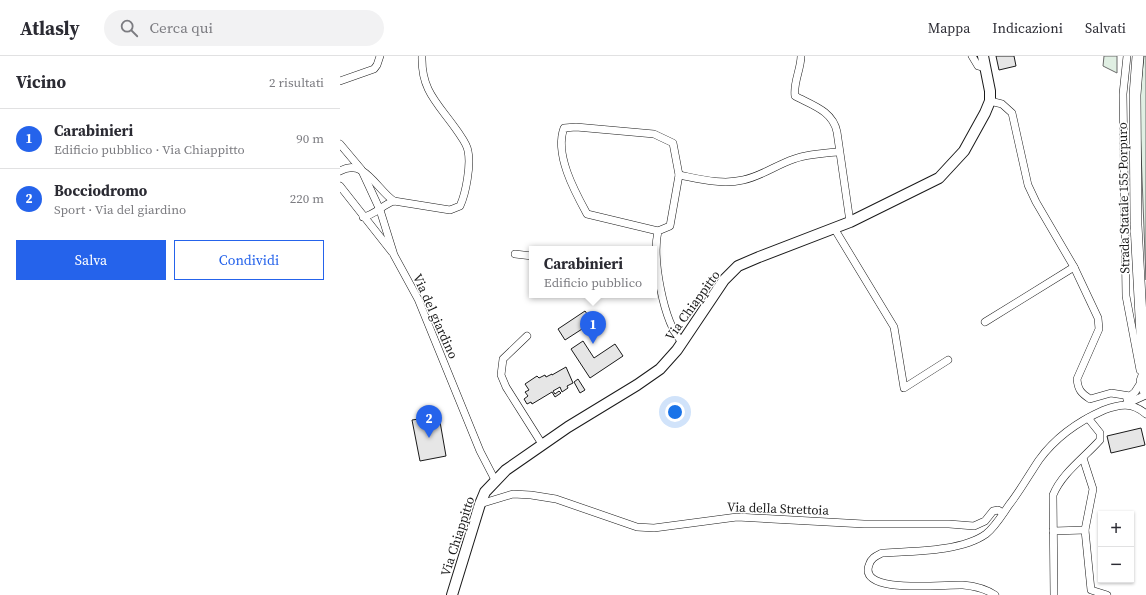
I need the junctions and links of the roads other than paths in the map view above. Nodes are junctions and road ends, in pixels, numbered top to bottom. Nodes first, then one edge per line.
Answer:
1 (380, 56) edge
2 (422, 56) edge
3 (801, 56) edge
4 (972, 56) edge
5 (983, 56) edge
6 (1128, 56) edge
7 (1138, 56) edge
8 (985, 68) junction
9 (340, 81) edge
10 (990, 101) junction
11 (340, 144) edge
12 (839, 152) junction
13 (361, 169) junction
14 (340, 171) edge
15 (679, 175) junction
16 (340, 186) edge
17 (343, 196) edge
18 (394, 202) junction
19 (380, 210) junction
20 (363, 218) junction
21 (850, 222) junction
22 (834, 228) junction
23 (658, 231) junction
24 (656, 246) edge
25 (515, 254) dead end
26 (394, 255) junction
27 (529, 256) edge
28 (1074, 267) junction
29 (657, 274) edge
30 (985, 322) dead end
31 (527, 336) dead end
32 (682, 342) junction
33 (1145, 343) edge
34 (948, 360) dead end
35 (1143, 375) edge
36 (1146, 394) edge
37 (1130, 396) junction
38 (1122, 405) junction
39 (1146, 414) edge
40 (1088, 418) junction
41 (542, 444) junction
42 (1083, 458) junction
43 (495, 480) junction
44 (480, 504) junction
45 (1003, 513) junction
46 (1085, 530) junction
47 (1053, 531) junction
48 (452, 595) edge
49 (995, 595) edge
50 (1054, 595) edge
51 (1107, 595) edge

1 - 9 street
2 - 18 street
3 - 12 street
4 - 8 street
5 - 8 street, Via Chiappitto
6 - 35 street
7 - 33 main road, Strada Statale 155 Porpuro
8 - 10 street, Via Chiappitto
10 - 21 street, Via Chiappitto
10 - 28 street
11 - 13 street, Via del giardino
12 - 15 street
12 - 21 street
13 - 14 street
13 - 18 street
13 - 19 street, Via del giardino
15 - 23 street
15 - 23 street
16 - 17 street
17 - 20 street
18 - 19 street
19 - 20 street
19 - 26 street, Via del giardino
20 - 26 street
21 - 22 street, Via Chiappitto
22 - 32 street, Via Chiappitto
22 - 34 street
23 - 24 street
25 - 27 street
26 - 43 street, Via del giardino
28 - 30 street
28 - 37 street
29 - 32 street
31 - 41 street
32 - 41 street, Via Chiappitto
33 - 35 main road, Strada Statale 155 Porpuro
35 - 36 main road, Strada Statale 155 Porpuro
35 - 37 street
36 - 38 street
37 - 38 street
38 - 39 street
38 - 40 street
40 - 42 street
40 - 45 street
41 - 43 street, Via Chiappitto
42 - 46 street
42 - 47 street
43 - 44 street, Via Chiappitto
44 - 45 street, Via della Strettoia
44 - 48 street, Via Chiappitto
45 - 49 street
46 - 47 street
46 - 51 street
47 - 50 street

